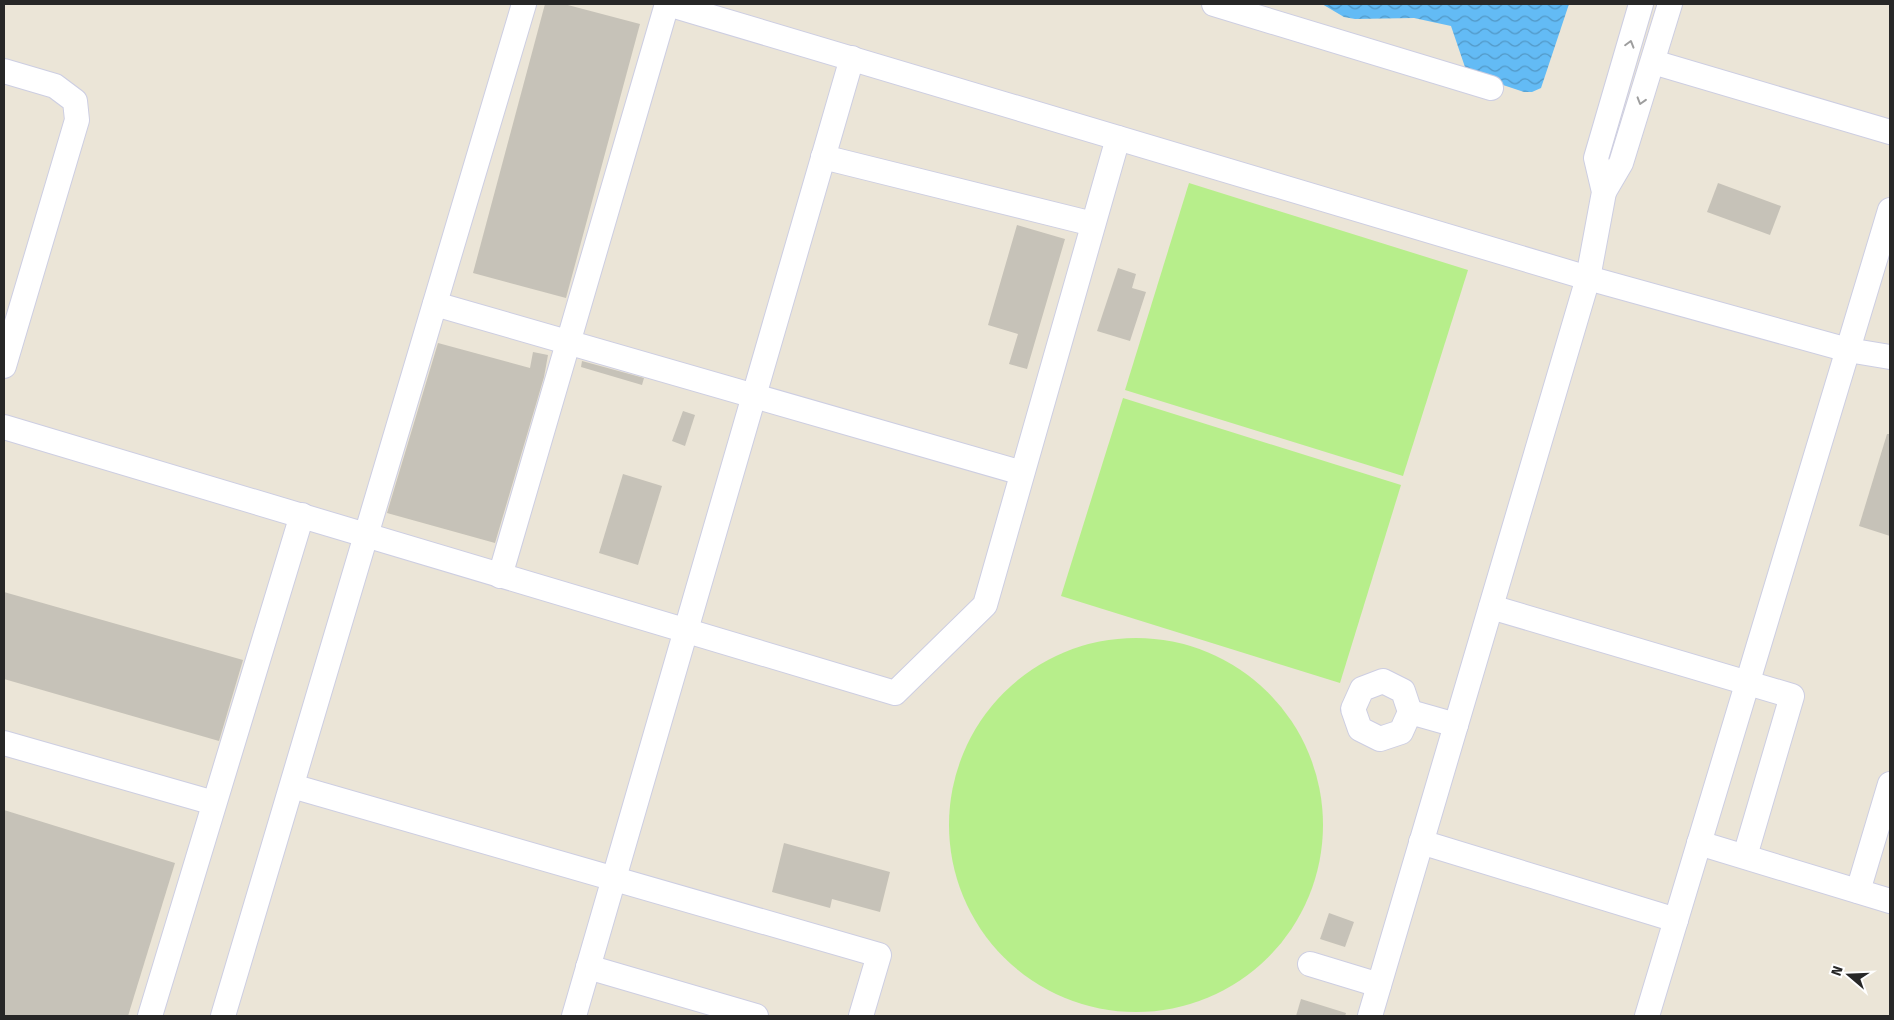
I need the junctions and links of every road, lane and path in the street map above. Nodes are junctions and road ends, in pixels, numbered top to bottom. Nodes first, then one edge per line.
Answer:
1 (524, 4) edge
2 (668, 4) edge
3 (1214, 4) edge
4 (1670, 4) edge
5 (1635, 5) edge
6 (852, 58) junction
7 (1653, 62) junction
8 (4, 71) edge
9 (1490, 88) dead end
10 (1890, 132) edge
11 (1118, 138) junction
12 (823, 157) junction
13 (1604, 192) junction
14 (1890, 210) edge
15 (1093, 224) junction
16 (1588, 278) junction
17 (435, 304) junction
18 (569, 342) junction
19 (1848, 350) junction
20 (1890, 357) edge
21 (4, 366) edge
22 (754, 396) junction
23 (4, 427) edge
24 (1022, 473) junction
25 (302, 515) junction
26 (366, 534) junction
27 (500, 576) junction
28 (1491, 607) junction
29 (686, 631) junction
30 (1748, 683) junction
31 (1410, 712) dead end
32 (1456, 726) junction
33 (4, 743) edge
34 (1890, 784) edge
35 (292, 786) junction
36 (214, 803) junction
37 (1421, 842) junction
38 (1699, 843) junction
39 (1744, 856) junction
40 (614, 878) junction
41 (1858, 891) junction
42 (1890, 901) edge
43 (1676, 920) junction
44 (1310, 964) dead end
45 (588, 967) junction
46 (1379, 985) junction
47 (150, 1016) edge
48 (224, 1016) edge
49 (574, 1016) edge
50 (756, 1016) edge
51 (860, 1016) edge
52 (1370, 1016) edge
53 (1647, 1016) edge

1 - 17 lane
2 - 6 lane
2 - 18 lane
3 - 9 lane
4 - 7 lane
13 -> 5 lane
6 - 11 lane
6 - 12 lane
7 - 10 lane
7 -> 13 lane
8 - 21 lane
11 - 15 lane
11 - 16 lane
12 - 15 lane
12 - 22 lane
13 - 16 lane
14 - 19 lane
15 - 24 lane
16 - 19 lane
16 - 28 lane
17 - 18 lane
17 - 26 lane
18 - 22 lane
18 - 27 lane
19 - 20 lane
19 - 30 lane
22 - 24 lane
22 - 29 lane
23 - 25 lane
24 - 29 lane
25 - 26 lane
25 - 36 lane
26 - 27 lane
26 - 35 lane
27 - 29 lane
28 - 30 lane
28 - 32 lane
29 - 40 lane
30 - 38 lane
30 - 39 lane
31 - 32 lane
32 - 37 lane
33 - 36 lane
34 - 41 lane
35 - 40 lane
35 - 48 lane
36 - 47 lane
37 - 43 lane
37 - 46 lane
38 - 39 lane
38 - 43 lane
39 - 41 lane
40 - 45 lane
40 - 51 lane
41 - 42 lane
43 - 53 lane
44 - 46 lane
45 - 49 lane
45 - 50 lane
46 - 52 lane

